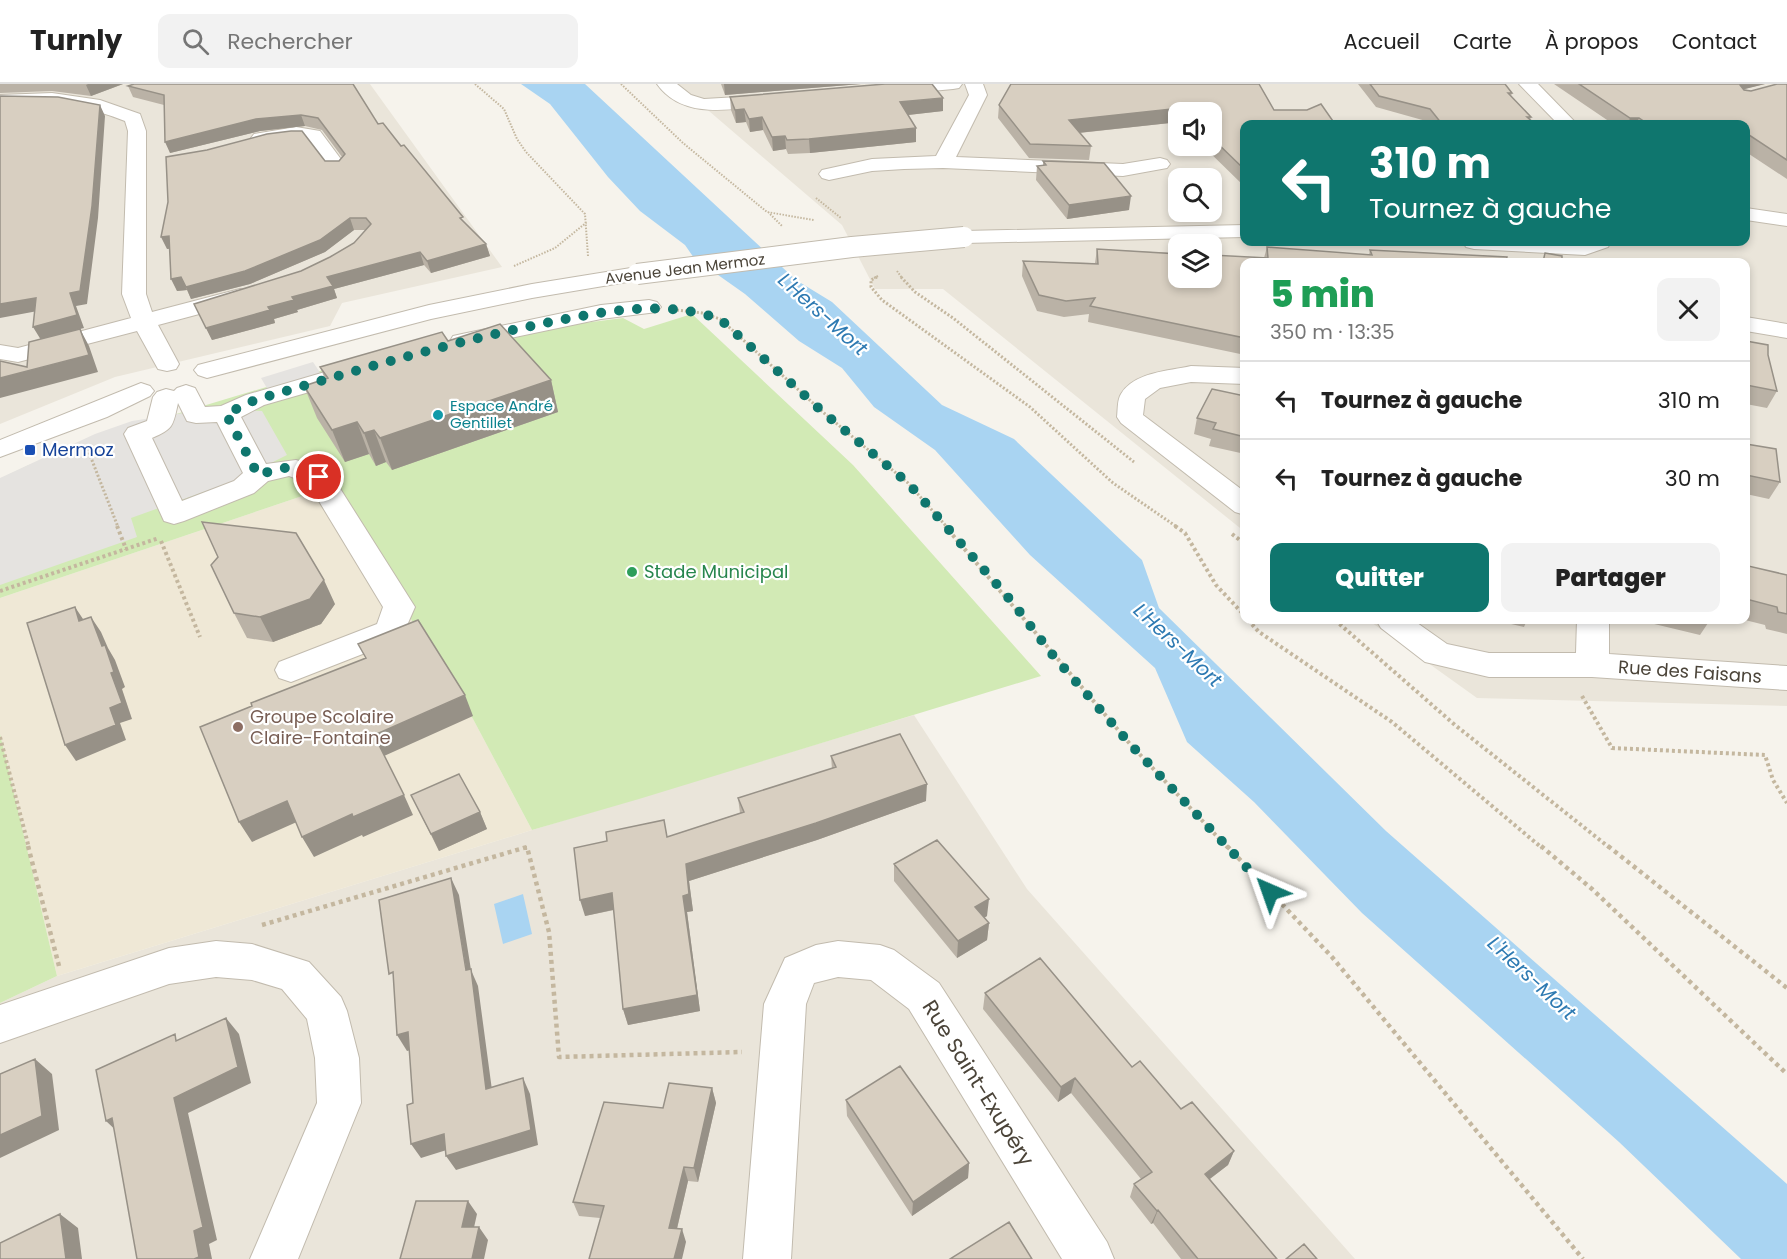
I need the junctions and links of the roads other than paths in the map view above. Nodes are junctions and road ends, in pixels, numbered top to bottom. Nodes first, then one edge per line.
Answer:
1 (666, 84) edge
2 (953, 84) edge
3 (974, 84) edge
4 (1528, 84) edge
5 (871, 91) edge
6 (115, 95) dead end
7 (789, 99) edge
8 (0, 100) edge
9 (95, 102) junction
10 (1564, 120) edge
11 (238, 144) edge
12 (943, 162) junction
13 (158, 163) dead end
14 (1160, 164) dead end
15 (137, 166) junction
16 (336, 166) edge
17 (829, 174) road end
18 (1750, 215) edge
19 (1787, 220) edge
20 (1240, 231) edge
21 (1527, 246) edge
22 (1593, 251) edge
23 (259, 291) edge
24 (649, 308) road end
25 (144, 322) junction
26 (1750, 325) edge
27 (1787, 331) edge
28 (437, 348) edge
29 (0, 352) edge
30 (167, 364) junction
31 (370, 367) edge
32 (207, 370) junction
33 (1240, 376) edge
34 (172, 399) junction
35 (226, 414) junction
36 (0, 449) edge
37 (258, 475) junction
38 (1240, 502) edge
39 (1397, 624) edge
40 (1592, 624) edge
41 (1578, 665) junction
42 (291, 670) dead end
43 (1787, 678) edge
44 (0, 1024) edge
45 (274, 1259) edge
46 (767, 1259) edge
47 (1090, 1259) edge

1 - 7 street
2 - 5 street
3 - 12 street
4 - 10 street
6 - 9 street
8 - 9 street
9 - 15 street
11 - 16 street
12 - 14 street
12 - 17 street
13 - 15 street
15 - 25 street
18 - 19 street
20 - 32 street, Avenue Jean Mermoz, bridge
21 - 22 street
23 - 25 street
24 - 28 street
25 - 29 street
25 - 30 street
26 - 27 street
30 - 32 street
30 - 34 street
31 - 35 street
32 - 34 street
33 - 38 street
34 - 35 street
34 - 36 street
34 - 37 street
35 - 37 street
37 - 42 street
39 - 41 street, Rue des Faisans
40 - 41 street
41 - 43 street, Rue des Faisans
44 - 45 street
46 - 47 street, Rue Saint-Exupéry

